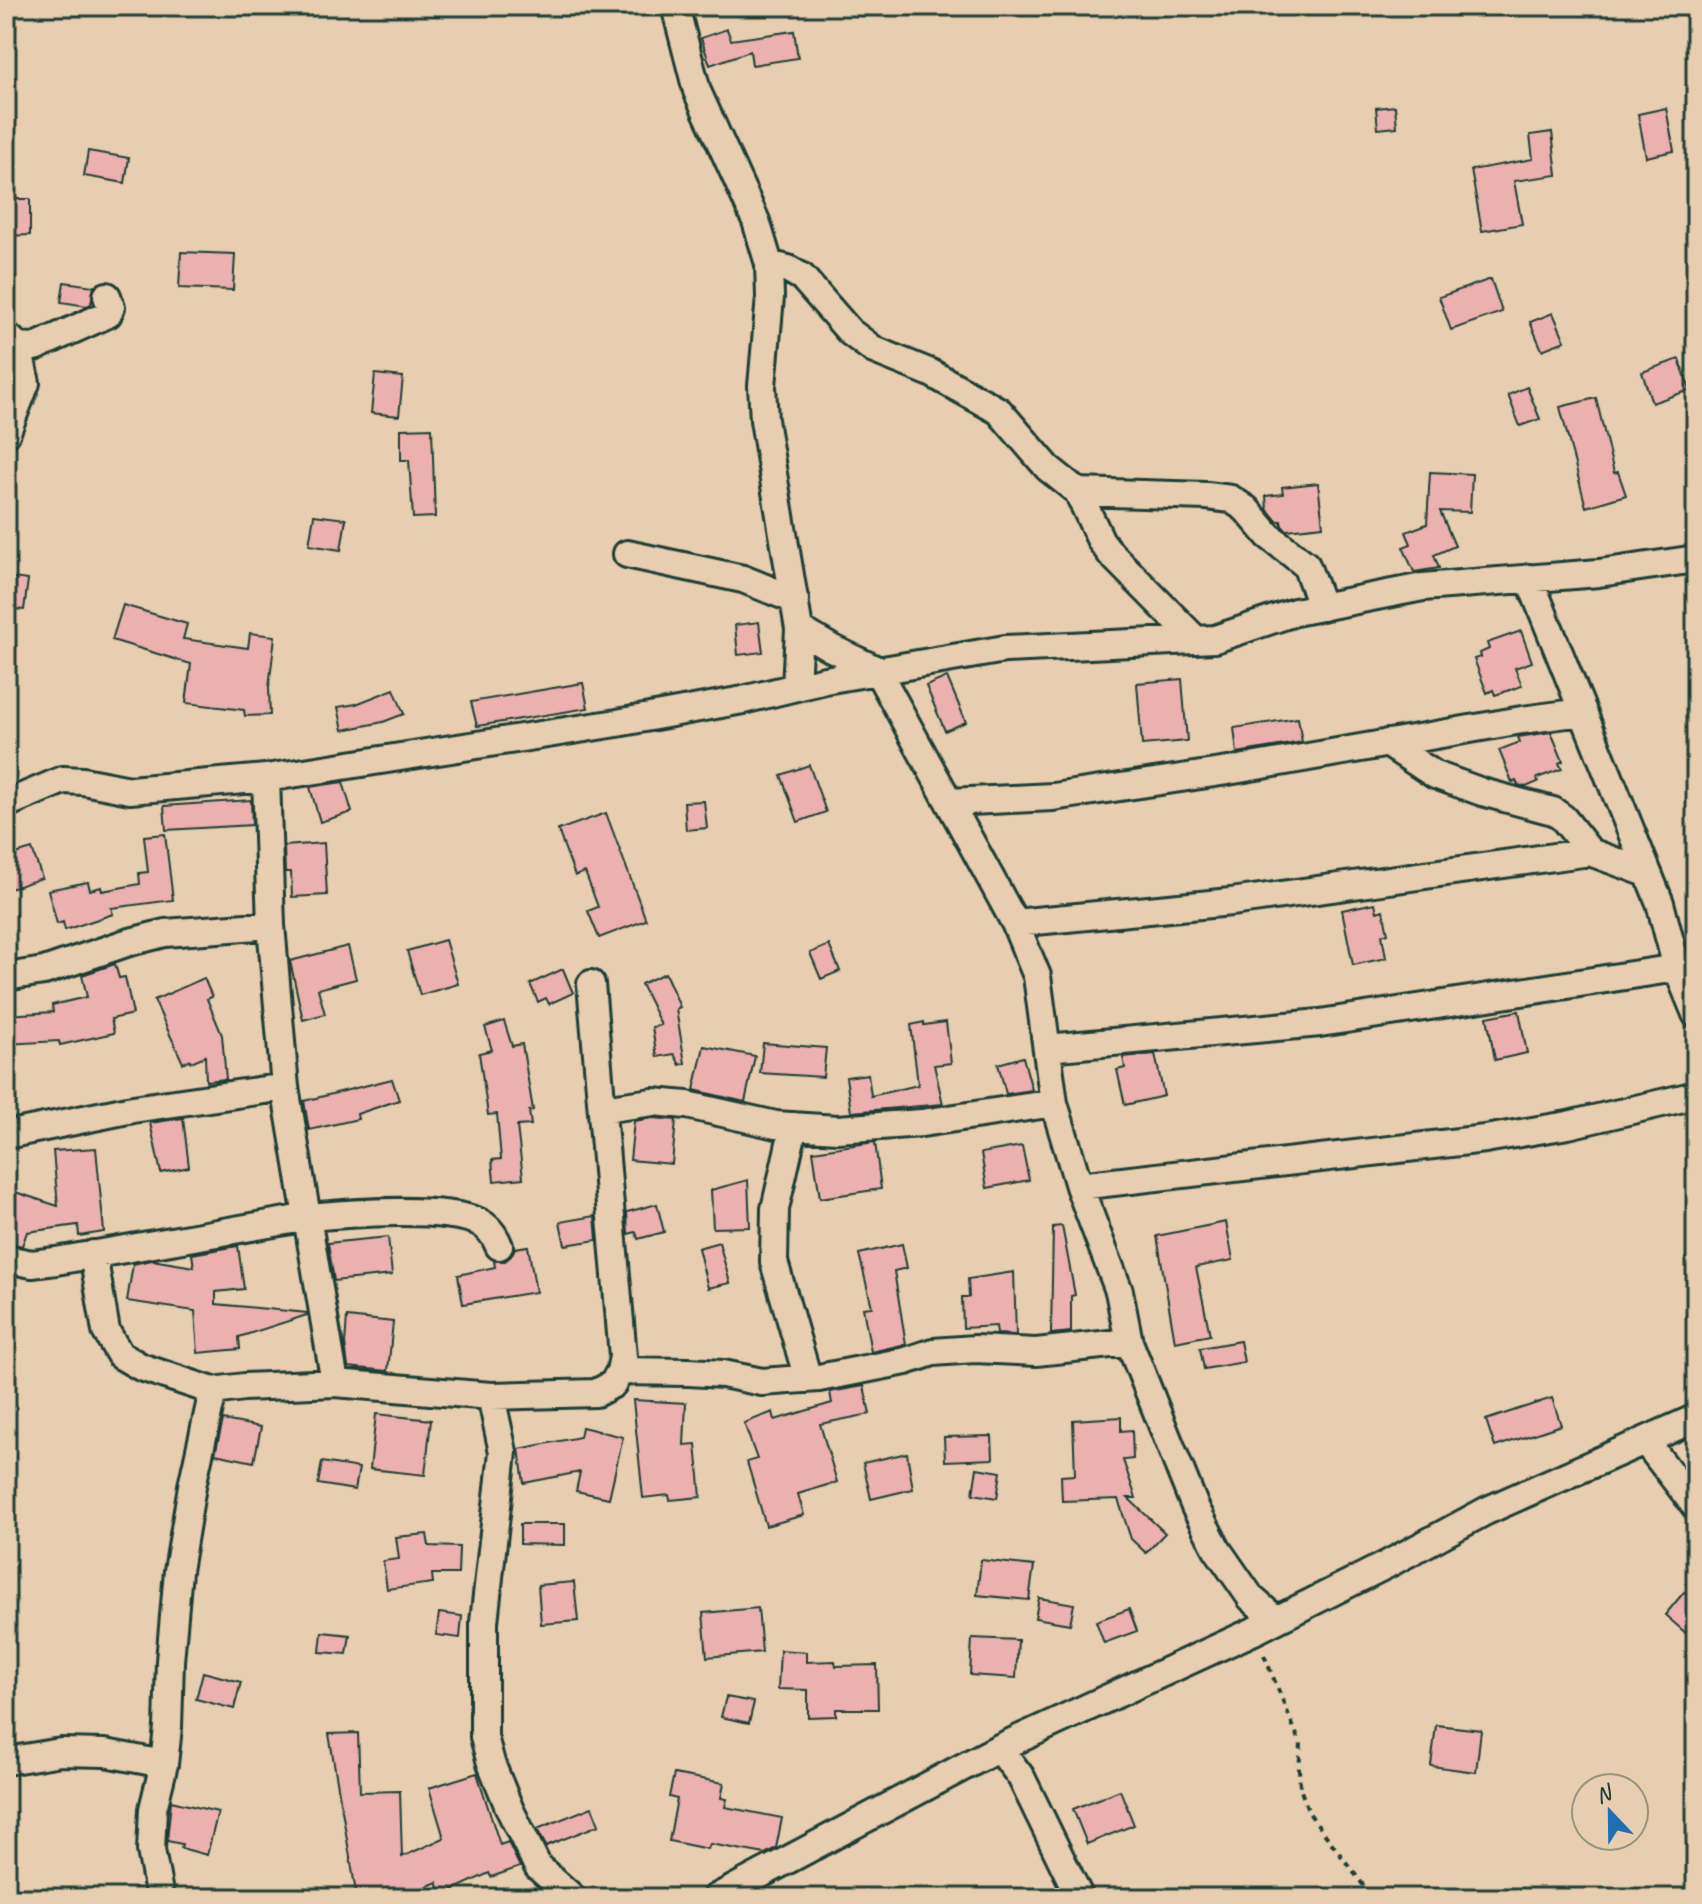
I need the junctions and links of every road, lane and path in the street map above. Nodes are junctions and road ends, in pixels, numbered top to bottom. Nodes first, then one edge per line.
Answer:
1 (675, 6) edge
2 (769, 264) junction
3 (107, 296) dead end
4 (12, 341) edge
5 (6, 434) edge
6 (1078, 492) junction
7 (627, 554) dead end
8 (1696, 559) edge
9 (1529, 578) junction
10 (795, 600) junction
11 (1322, 607) junction
12 (799, 629) junction
13 (1196, 640) junction
14 (877, 670) junction
15 (796, 687) junction
16 (1582, 712) junction
17 (1387, 743) junction
18 (266, 778) junction
19 (949, 802) junction
20 (6, 804) edge
21 (1590, 852) junction
22 (1647, 873) junction
23 (1015, 923) junction
24 (271, 925) junction
25 (1677, 968) junction
26 (6, 977) edge
27 (591, 984) dead end
28 (1696, 1014) edge
29 (1047, 1048) junction
30 (285, 1087) junction
31 (1696, 1095) edge
32 (1054, 1103) junction
33 (602, 1109) junction
34 (794, 1126) junction
35 (6, 1135) edge
36 (1079, 1186) junction
37 (309, 1217) junction
38 (499, 1246) dead end
39 (93, 1254) junction
40 (6, 1259) edge
41 (1129, 1342) junction
42 (620, 1371) junction
43 (808, 1379) junction
44 (335, 1383) junction
45 (213, 1391) junction
46 (491, 1396) junction
47 (1696, 1418) edge
48 (1646, 1442) junction
49 (1696, 1507) edge
50 (1265, 1626) junction
51 (999, 1748) junction
52 (6, 1761) edge
53 (164, 1764) junction
54 (160, 1898) edge
55 (573, 1898) edge
56 (716, 1898) edge
57 (1080, 1898) edge
58 (1373, 1898) edge

1 - 2 street
2 - 6 street
2 - 10 street
3 - 4 street
4 - 5 street
6 - 11 street
6 - 13 street
7 - 10 street
8 - 9 street
9 - 11 street
9 - 16 street
10 - 12 street
11 - 13 street
12 - 14 street
12 - 15 street
13 - 14 street
14 - 15 street
14 - 19 street
15 - 18 street
16 - 17 street
16 - 22 street
17 - 19 street
17 - 21 street
18 - 20 street
18 - 24 street
19 - 23 street
21 - 22 street
21 - 23 street
22 - 25 street
23 - 29 street
24 - 26 street
24 - 30 street
25 - 28 street
25 - 29 street
27 - 33 street
29 - 32 street
30 - 35 street
30 - 37 street
31 - 36 street
32 - 34 street
32 - 36 street
33 - 34 street
33 - 42 street
34 - 43 street
36 - 41 street
37 - 38 street
37 - 39 street
37 - 44 street
39 - 40 street
39 - 45 street
41 - 43 street
41 - 50 street
42 - 43 street
42 - 46 street
44 - 45 street
44 - 46 street
45 - 53 street
46 - 55 street
47 - 48 street
48 - 49 street
48 - 50 street
50 - 51 street
50 - 58 path
51 - 56 street
51 - 57 street
52 - 53 street
53 - 54 street

